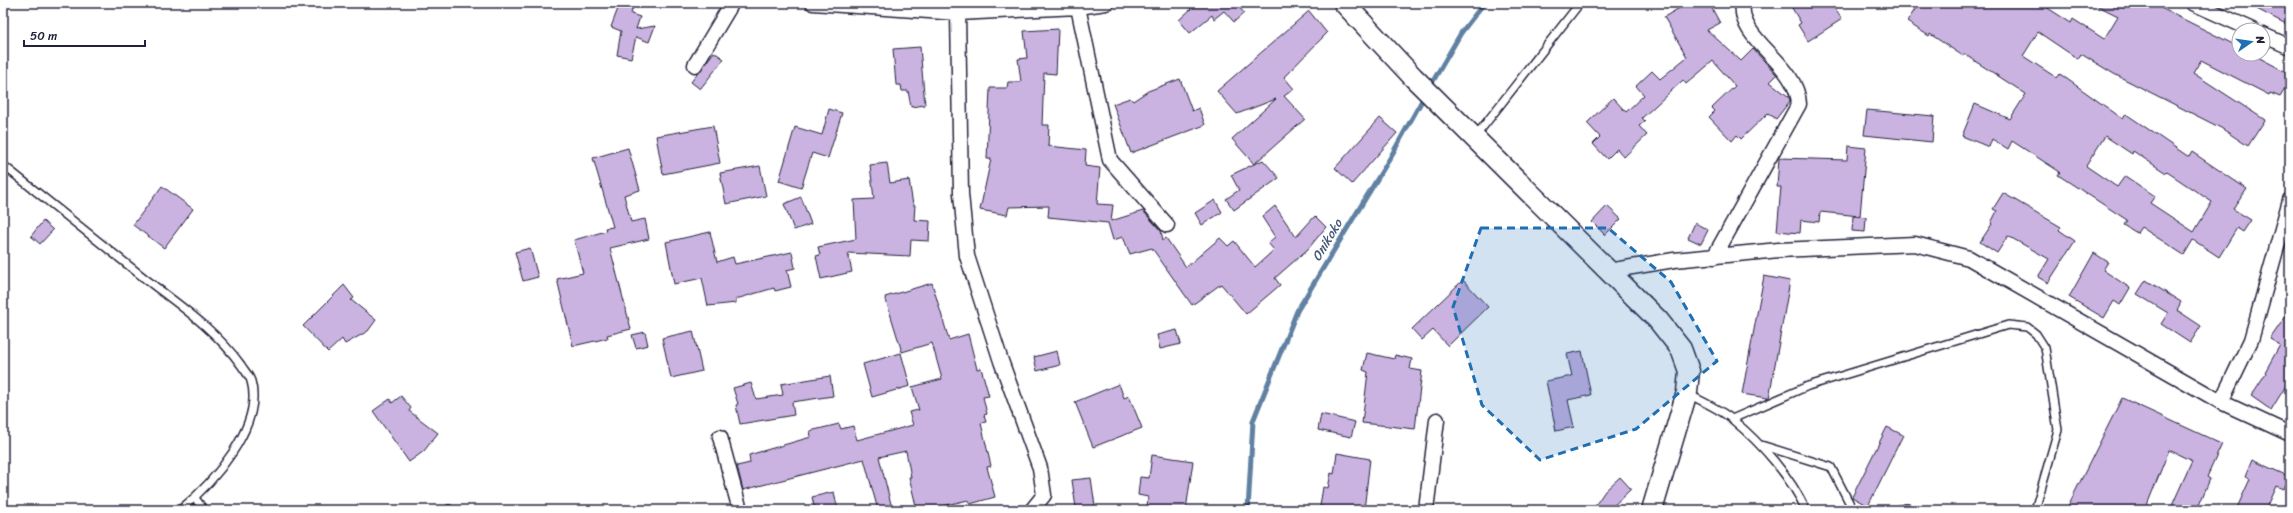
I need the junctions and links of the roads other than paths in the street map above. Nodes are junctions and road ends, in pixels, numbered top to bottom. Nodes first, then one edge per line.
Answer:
1 (732, 3) edge
2 (813, 3) edge
3 (1106, 3) edge
4 (1344, 3) edge
5 (1580, 3) edge
6 (1743, 3) edge
7 (2193, 3) edge
8 (1048, 6) edge
9 (1078, 7) junction
10 (958, 13) junction
11 (2235, 22) edge
12 (2271, 39) edge
13 (2290, 47) edge
14 (695, 65) dead end
15 (1473, 138) junction
16 (3, 165) edge
17 (2290, 200) edge
18 (1167, 225) dead end
19 (1714, 257) junction
20 (1608, 271) junction
21 (1686, 392) junction
22 (2221, 402) junction
23 (1732, 419) junction
24 (1437, 420) dead end
25 (2290, 434) edge
26 (720, 437) dead end
27 (1761, 445) junction
28 (195, 498) junction
29 (180, 510) edge
30 (204, 510) edge
31 (740, 510) edge
32 (1032, 510) edge
33 (1426, 510) edge
34 (1652, 510) edge
35 (1806, 510) edge
36 (1853, 510) edge
37 (1897, 510) edge
38 (1911, 510) edge
39 (2035, 510) edge

1 - 14 street
2 - 10 street
3 - 9 street
4 - 15 main road
5 - 15 lane
6 - 19 street
7 - 11 street
8 - 9 street
8 - 10 street
9 - 18 street
10 - 32 street
12 - 13 street
15 - 20 main road
16 - 28 lane
17 - 22 street
19 - 20 street
19 - 22 street
20 - 21 main road
21 - 23 lane
21 - 34 main road
22 - 25 street
23 - 27 lane
23 - 39 lane
24 - 33 street
26 - 31 street
27 - 35 lane
27 - 36 lane
28 - 29 lane
28 - 30 lane
37 - 38 lane

